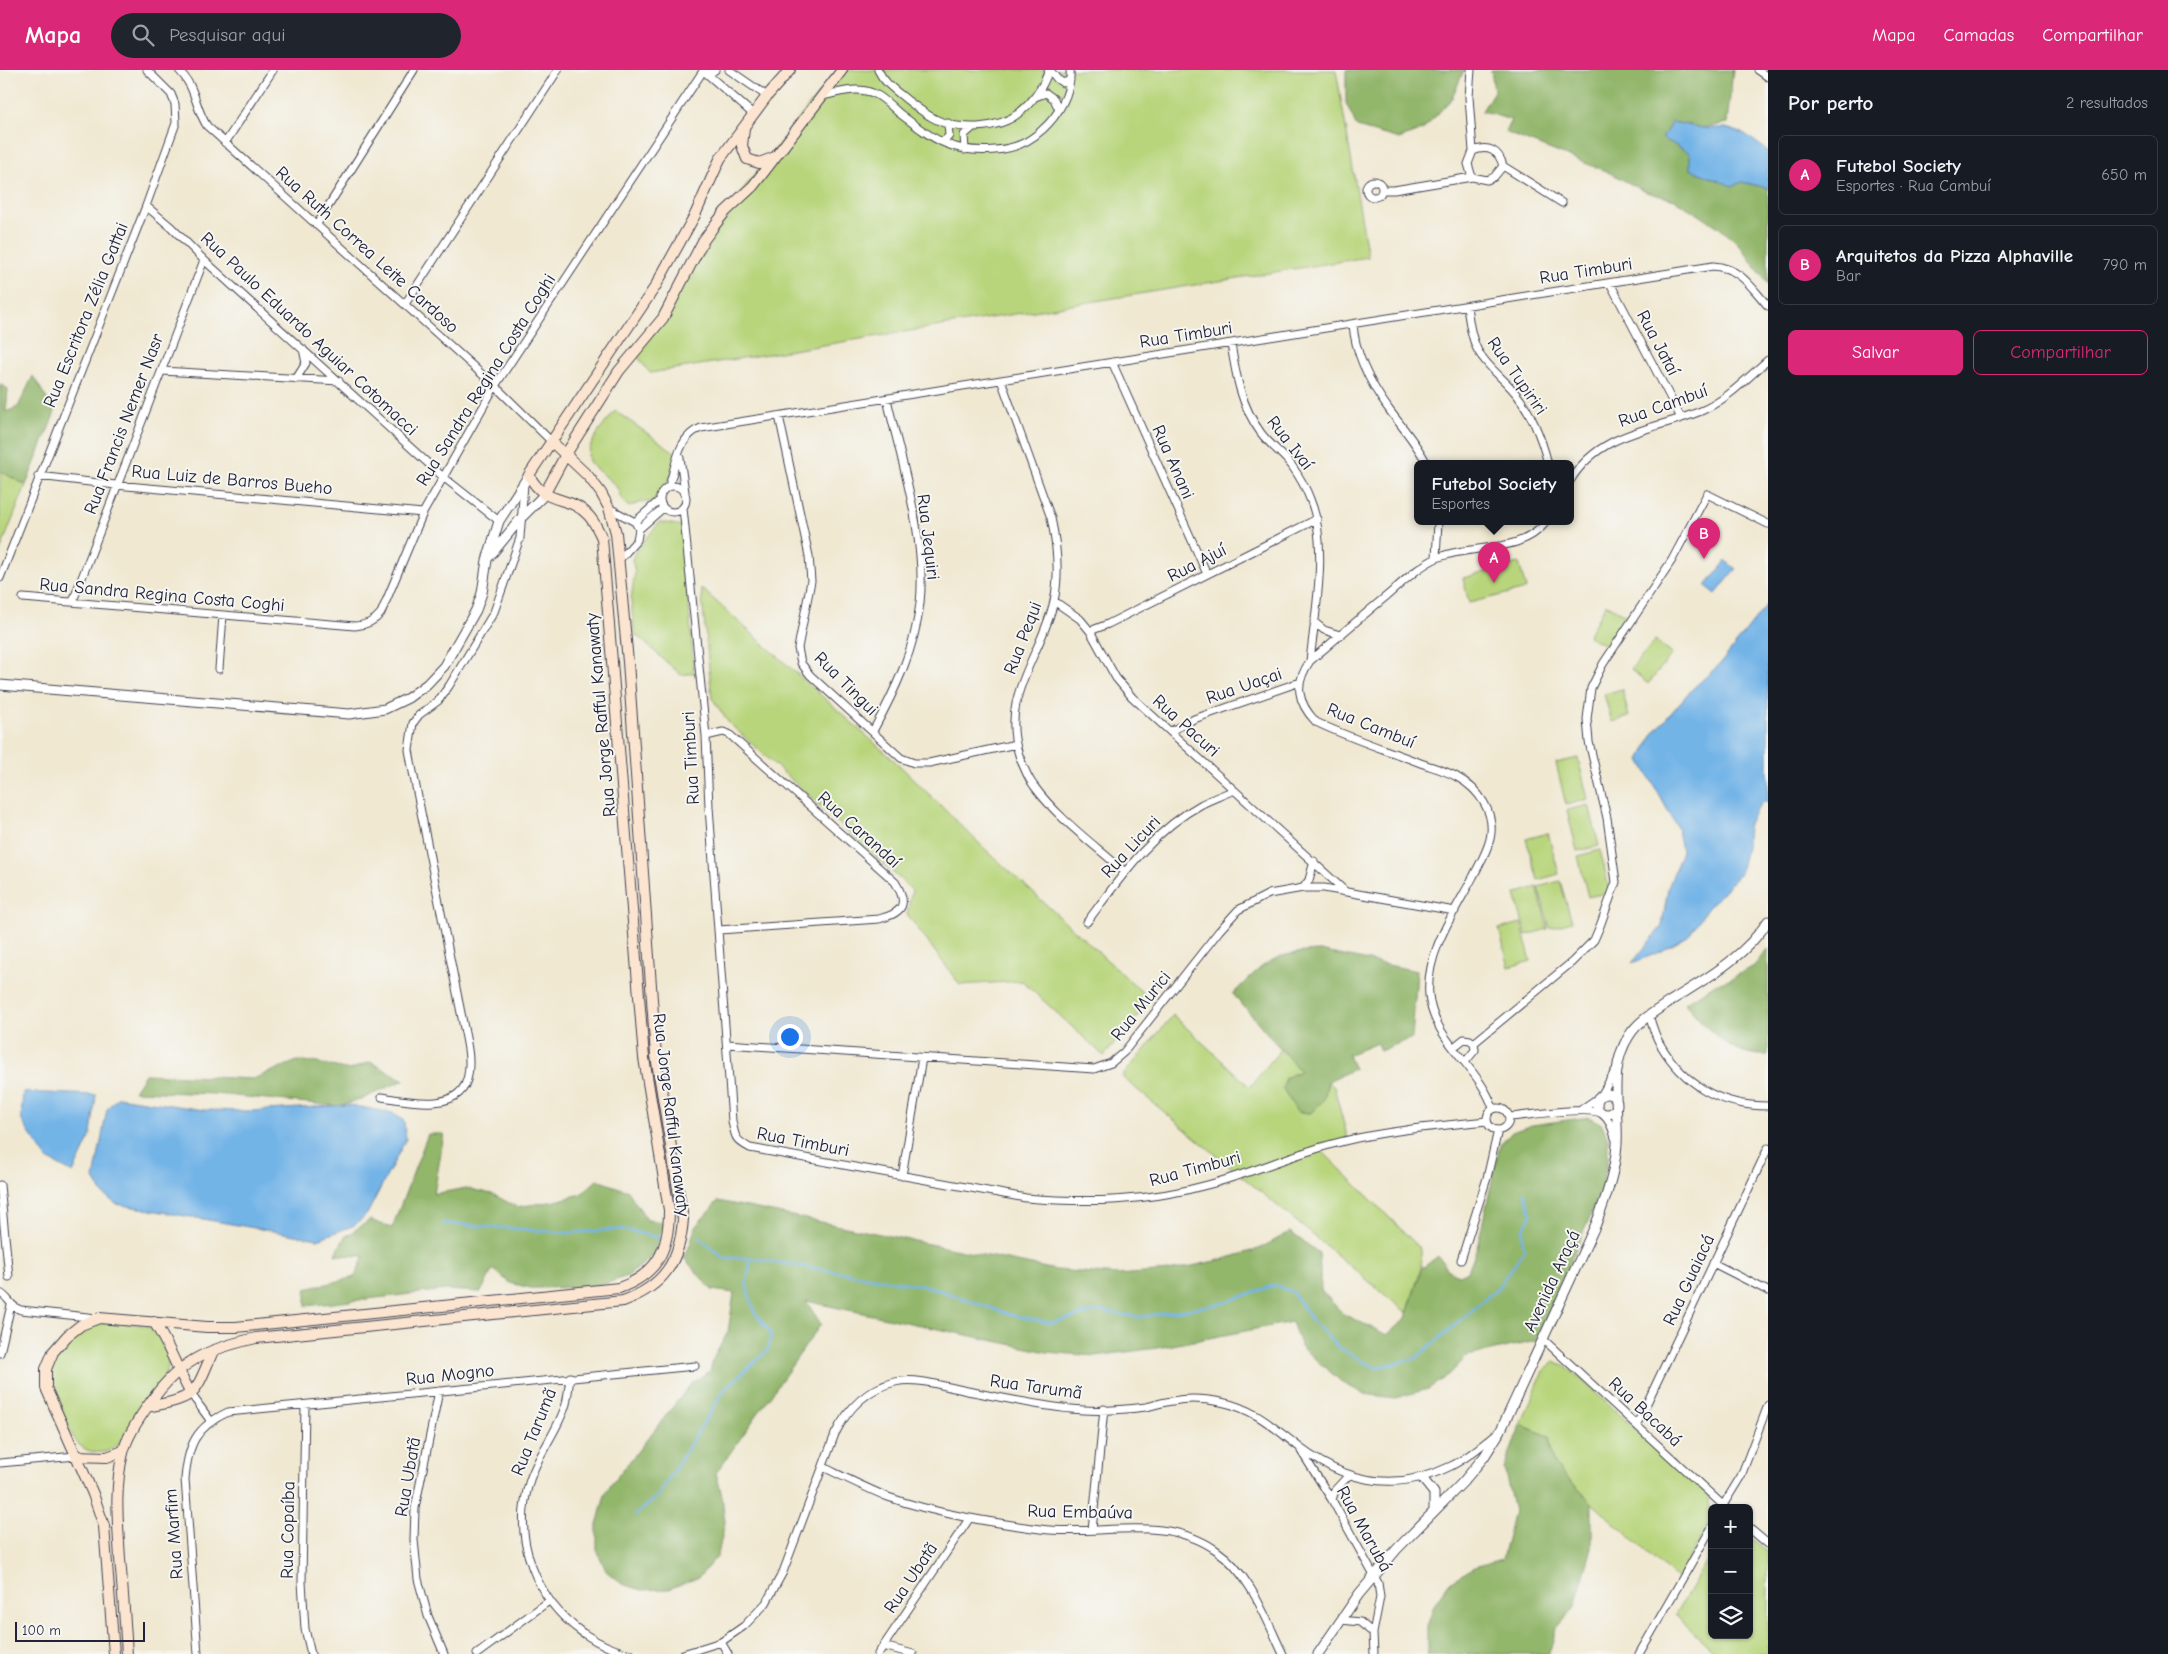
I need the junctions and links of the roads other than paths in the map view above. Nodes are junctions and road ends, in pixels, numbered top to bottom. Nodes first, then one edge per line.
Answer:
1 (147, 70) edge
2 (179, 70) edge
3 (273, 70) edge
4 (414, 70) edge
5 (558, 70) edge
6 (716, 70) edge
7 (729, 70) edge
8 (790, 70) edge
9 (842, 70) edge
10 (878, 70) edge
11 (1049, 70) edge
12 (1070, 70) edge
13 (1471, 70) edge
14 (1758, 70) edge
15 (704, 71) edge
16 (1768, 77) edge
17 (1070, 80) junction
18 (767, 96) junction
19 (823, 96) junction
20 (1034, 97) junction
21 (1059, 110) junction
22 (753, 114) junction
23 (948, 123) junction
24 (744, 127) junction
25 (973, 128) junction
26 (940, 141) junction
27 (225, 143) junction
28 (966, 150) junction
29 (1473, 151) junction
30 (778, 156) junction
31 (1503, 166) junction
32 (1472, 177) junction
33 (1382, 190) dead end
34 (1562, 202) dead end
35 (146, 206) junction
36 (317, 224) junction
37 (204, 260) junction
38 (1610, 283) junction
39 (406, 304) junction
40 (1467, 306) junction
41 (1768, 306) edge
42 (1352, 324) junction
43 (1231, 344) junction
44 (302, 348) junction
45 (1768, 360) edge
46 (1112, 362) junction
47 (162, 371) junction
48 (296, 378) junction
49 (1001, 380) junction
50 (339, 381) junction
51 (495, 386) junction
52 (887, 399) junction
53 (779, 416) junction
54 (1681, 418) junction
55 (552, 442) junction
56 (566, 454) junction
57 (679, 455) junction
58 (1425, 460) edge
59 (1547, 460) edge
60 (1574, 470) edge
61 (38, 476) junction
62 (442, 476) junction
63 (527, 480) junction
64 (116, 485) junction
65 (669, 486) junction
66 (685, 492) junction
67 (544, 495) junction
68 (660, 500) junction
69 (609, 508) junction
70 (663, 508) junction
71 (683, 508) junction
72 (423, 513) junction
73 (522, 517) junction
74 (1317, 519) junction
75 (498, 521) junction
76 (635, 522) junction
77 (1768, 524) edge
78 (1438, 525) edge
79 (1543, 525) edge
80 (639, 529) junction
81 (1436, 558) junction
82 (620, 559) junction
83 (487, 560) junction
84 (1207, 574) junction
85 (0, 578) edge
86 (23, 598) dead end
87 (73, 601) junction
88 (1054, 601) junction
89 (608, 602) junction
90 (623, 602) junction
91 (223, 616) junction
92 (1314, 622) junction
93 (1090, 631) junction
94 (1340, 635) junction
95 (1310, 661) junction
96 (220, 669) dead end
97 (1300, 682) junction
98 (0, 685) edge
99 (873, 731) junction
100 (1171, 731) junction
101 (706, 736) junction
102 (1016, 744) junction
103 (1234, 790) junction
104 (1314, 861) junction
105 (1125, 872) junction
106 (1303, 888) junction
107 (1345, 891) junction
108 (1455, 911) junction
109 (1768, 921) edge
110 (1087, 922) dead end
111 (719, 930) junction
112 (1648, 1016) junction
113 (1474, 1043) junction
114 (727, 1044) junction
115 (1454, 1047) junction
116 (922, 1058) junction
117 (1466, 1062) junction
118 (1617, 1065) junction
119 (1601, 1096) junction
120 (382, 1097) dead end
121 (1616, 1104) junction
122 (1768, 1106) edge
123 (1493, 1108) junction
124 (1579, 1110) junction
125 (1602, 1113) junction
126 (1509, 1117) junction
127 (1486, 1121) junction
128 (1498, 1130) junction
129 (1617, 1143) junction
130 (1768, 1148) edge
131 (902, 1176) junction
132 (0, 1185) edge
133 (1461, 1260) dead end
134 (1713, 1263) junction
135 (10, 1277) dead end
136 (1768, 1292) edge
137 (0, 1293) edge
138 (11, 1305) junction
139 (99, 1318) junction
140 (154, 1322) junction
141 (1543, 1340) junction
142 (213, 1351) junction
143 (0, 1353) edge
144 (695, 1366) dead end
145 (177, 1370) junction
146 (570, 1378) junction
147 (439, 1391) junction
148 (191, 1394) junction
149 (304, 1405) junction
150 (1768, 1405) edge
151 (146, 1408) junction
152 (1104, 1409) junction
153 (210, 1420) junction
154 (1637, 1424) junction
155 (1501, 1430) junction
156 (1298, 1446) junction
157 (123, 1451) junction
158 (76, 1456) junction
159 (0, 1463) edge
160 (823, 1467) junction
161 (1349, 1475) junction
162 (1422, 1478) junction
163 (1332, 1500) junction
164 (1721, 1504) edge
165 (1726, 1504) edge
166 (1434, 1511) junction
167 (969, 1519) junction
168 (1092, 1530) junction
169 (1753, 1531) edge
170 (1708, 1534) edge
171 (1768, 1544) edge
172 (1375, 1575) junction
173 (549, 1601) junction
174 (1341, 1620) junction
175 (1373, 1633) junction
176 (721, 1642) junction
177 (883, 1646) junction
178 (1640, 1653) edge
179 (114, 1654) edge
180 (127, 1654) edge
181 (198, 1654) edge
182 (311, 1654) edge
183 (444, 1654) edge
184 (477, 1654) edge
185 (632, 1654) edge
186 (684, 1654) edge
187 (728, 1654) edge
188 (878, 1654) edge
189 (913, 1654) edge
190 (1283, 1654) edge
191 (1318, 1654) edge
192 (1374, 1654) edge

1 - 35 street, Rua Escritora Zélia Gattai
2 - 27 street, Rua Ruth Correa Leite Cardoso
3 - 27 street
4 - 36 street
5 - 39 street
6 - 15 street
7 - 18 street
8 - 18 main road
9 - 19 main road
10 - 23 street
11 - 17 street
11 - 20 street
12 - 17 street
13 - 29 street
14 - 16 street
15 - 22 street
15 - 51 street, Rua Sandra Regina Costa Coghi
17 - 21 street
18 - 22 main road
19 - 26 street
19 - 30 main road
20 - 21 street
20 - 25 street
21 - 28 street
22 - 24 main road
23 - 25 street
23 - 26 street
24 - 30 main road
24 - 55 main road
25 - 28 street
26 - 28 street
27 - 36 street, Rua Ruth Correa Leite Cardoso
29 - 31 street
29 - 32 street
30 - 56 main road
31 - 32 street
31 - 34 street
32 - 33 street
35 - 37 street, Rua Paulo Eduardo Aguiar Cotomacci
35 - 61 street, Rua Escritora Zélia Gattai
36 - 39 street, Rua Ruth Correa Leite Cardoso
37 - 44 street, Rua Paulo Eduardo Aguiar Cotomacci
37 - 47 street, Rua Francis Nemer Nasr
38 - 40 street, Rua Timburi
38 - 41 street, Rua Timburi
38 - 54 street, Rua Jataí
39 - 51 street, Rua Ruth Correa Leite Cardoso
40 - 42 street, Rua Timburi
40 - 59 street, Rua Tupiriri
42 - 43 street, Rua Timburi
42 - 58 street
43 - 46 street, Rua Timburi
43 - 74 street, Rua Ivaí
44 - 48 street
44 - 50 street, Rua Paulo Eduardo Aguiar Cotomacci
45 - 54 street, Rua Cambuí
46 - 49 street, Rua Timburi
46 - 84 street, Rua Anani
47 - 48 street
47 - 64 street, Rua Francis Nemer Nasr
48 - 50 street
49 - 52 street, Rua Timburi
49 - 88 street, Rua Pequi
50 - 62 street, Rua Paulo Eduardo Aguiar Cotomacci
51 - 55 street, Rua Ruth Correa Leite Cardoso
51 - 62 street, Rua Sandra Regina Costa Coghi
52 - 53 street, Rua Timburi
52 - 99 street, Rua Jequiri
53 - 57 street, Rua Timburi
53 - 99 street, Rua Tingui
54 - 60 street, Rua Cambuí
55 - 56 main road, Rua Jorge Rafful Kanawaty
55 - 63 main road
56 - 67 main road
56 - 69 main road, Rua Jorge Rafful Kanawaty
57 - 65 street, Rua Timburi
57 - 66 street
61 - 64 street, Rua Luiz de Barros Bueho
61 - 85 street, Rua Escritora Zélia Gattai
62 - 72 street, Rua Sandra Regina Costa Coghi
62 - 75 street, Rua Paulo Eduardo Aguiar Cotomacci
63 - 67 main road
63 - 73 street
63 - 75 street
64 - 72 street, Rua Luiz de Barros Bueho
64 - 87 street, Rua Francis Nemer Nasr
65 - 66 street
65 - 68 street
66 - 71 street
67 - 73 street
67 - 89 main road, Rua Jorge Rafful Kanawaty
68 - 70 street
68 - 76 street
69 - 76 street
69 - 82 main road, Rua Jorge Rafful Kanawaty
70 - 71 street
70 - 80 street
71 - 101 street, Rua Timburi
72 - 91 street, Rua Sandra Regina Costa Coghi
73 - 83 street
73 - 120 street
74 - 84 street, Rua Ajuí
74 - 92 street, Rua Ivaí
75 - 83 street
76 - 80 street
77 - 113 street
78 - 81 street
79 - 81 street
80 - 82 street
81 - 94 street
82 - 90 main road, Rua Jorge Rafful Kanawaty
83 - 98 street
84 - 93 street, Rua Ajuí
86 - 87 street, Rua Sandra Regina Costa Coghi
87 - 91 street, Rua Sandra Regina Costa Coghi
88 - 93 street, Rua Pacuri
88 - 102 street, Rua Pequi
89 - 90 main road
89 - 140 main road, Rua Jorge Rafful Kanawaty
90 - 142 main road, Rua Jorge Rafful Kanawaty
91 - 96 street
92 - 94 street
92 - 95 street, Rua Ivaí
93 - 100 street, Rua Pacuri
94 - 95 street
95 - 97 street
97 - 100 street, Rua Uaçai
97 - 108 street, Rua Cambuí
99 - 102 street, Rua Tingui
100 - 103 street, Rua Pacuri
101 - 111 street, Rua Timburi
101 - 111 street, Rua Carandaí
102 - 105 street, Rua Pequi
103 - 104 street, Rua Pacuri
103 - 105 street, Rua Licuri
104 - 106 street
104 - 107 street, Rua Pacuri
105 - 110 street, Rua Licuri
106 - 107 street, Rua Murici
106 - 116 street, Rua Murici
107 - 108 street, Rua Murici
108 - 115 street, Rua Cambuí
109 - 112 street, Avenida Araçá
111 - 114 street, Rua Timburi
112 - 118 street, Avenida Araçá
112 - 122 street
113 - 115 street
113 - 117 street
114 - 116 street, Rua Murici
114 - 131 street, Rua Timburi
115 - 117 street, Rua Cambuí
116 - 131 street
117 - 123 street
118 - 119 street
118 - 121 street, Avenida Araçá
119 - 121 street
119 - 124 street
119 - 125 street
121 - 125 street
121 - 129 street, Avenida Araçá
123 - 126 street
123 - 127 street
124 - 125 street
124 - 126 street
125 - 129 street
126 - 128 street
127 - 128 street
127 - 131 street, Rua Timburi
128 - 133 street
129 - 141 street, Avenida Araçá
130 - 134 street, Rua Guaiacá
132 - 135 street
134 - 136 street
134 - 154 street, Rua Guaiacá
137 - 138 street
138 - 139 street
138 - 143 street
139 - 140 main road, Rua Jorge Rafful Kanawaty
139 - 158 main road
140 - 145 main road
141 - 154 street, Rua Bacabá
141 - 155 street, Avenida Araçá
142 - 145 main road, Rua Jorge Rafful Kanawaty
142 - 148 main road
144 - 146 street, Rua Mogno
145 - 148 main road
145 - 151 main road
146 - 147 street, Rua Mogno
146 - 173 street, Rua Tarumã
147 - 149 street, Rua Mogno
147 - 183 street, Rua Ubatã
148 - 151 main road
148 - 153 street
149 - 153 street, Rua Mogno
149 - 182 street, Rua Copaíba
150 - 165 street
151 - 157 main road
152 - 156 street, Rua Tarumã
152 - 160 street, Rua Tarumã
152 - 168 street
153 - 181 street, Rua Marfim
154 - 164 street, Rua Bacabá
155 - 162 street, Rua Tarumã
155 - 166 street, Avenida Araçá
156 - 161 street, Rua Tarumã
156 - 163 street, Rua Marubá
157 - 158 main road
157 - 180 main road
158 - 159 street
158 - 179 main road
160 - 167 street, Rua Embaúva
160 - 176 street, Rua Tarumã
161 - 162 street, Rua Tarumã
161 - 163 street
162 - 166 street
163 - 172 street, Rua Marubá
166 - 172 street, Avenida Araçá
167 - 168 street, Rua Embaúva
167 - 177 street, Rua Ubatã
168 - 190 street, Rua Embaúva
169 - 171 street
170 - 178 street
172 - 174 street, Avenida Araçá
172 - 175 street, Rua Marubá
173 - 184 street
173 - 185 street, Rua Tarumã
174 - 175 street
174 - 191 street, Avenida Araçá
175 - 192 street, Rua Marubá
176 - 186 street, Rua Tarumã
176 - 187 street
177 - 188 street, Rua Ubatã
177 - 189 street

